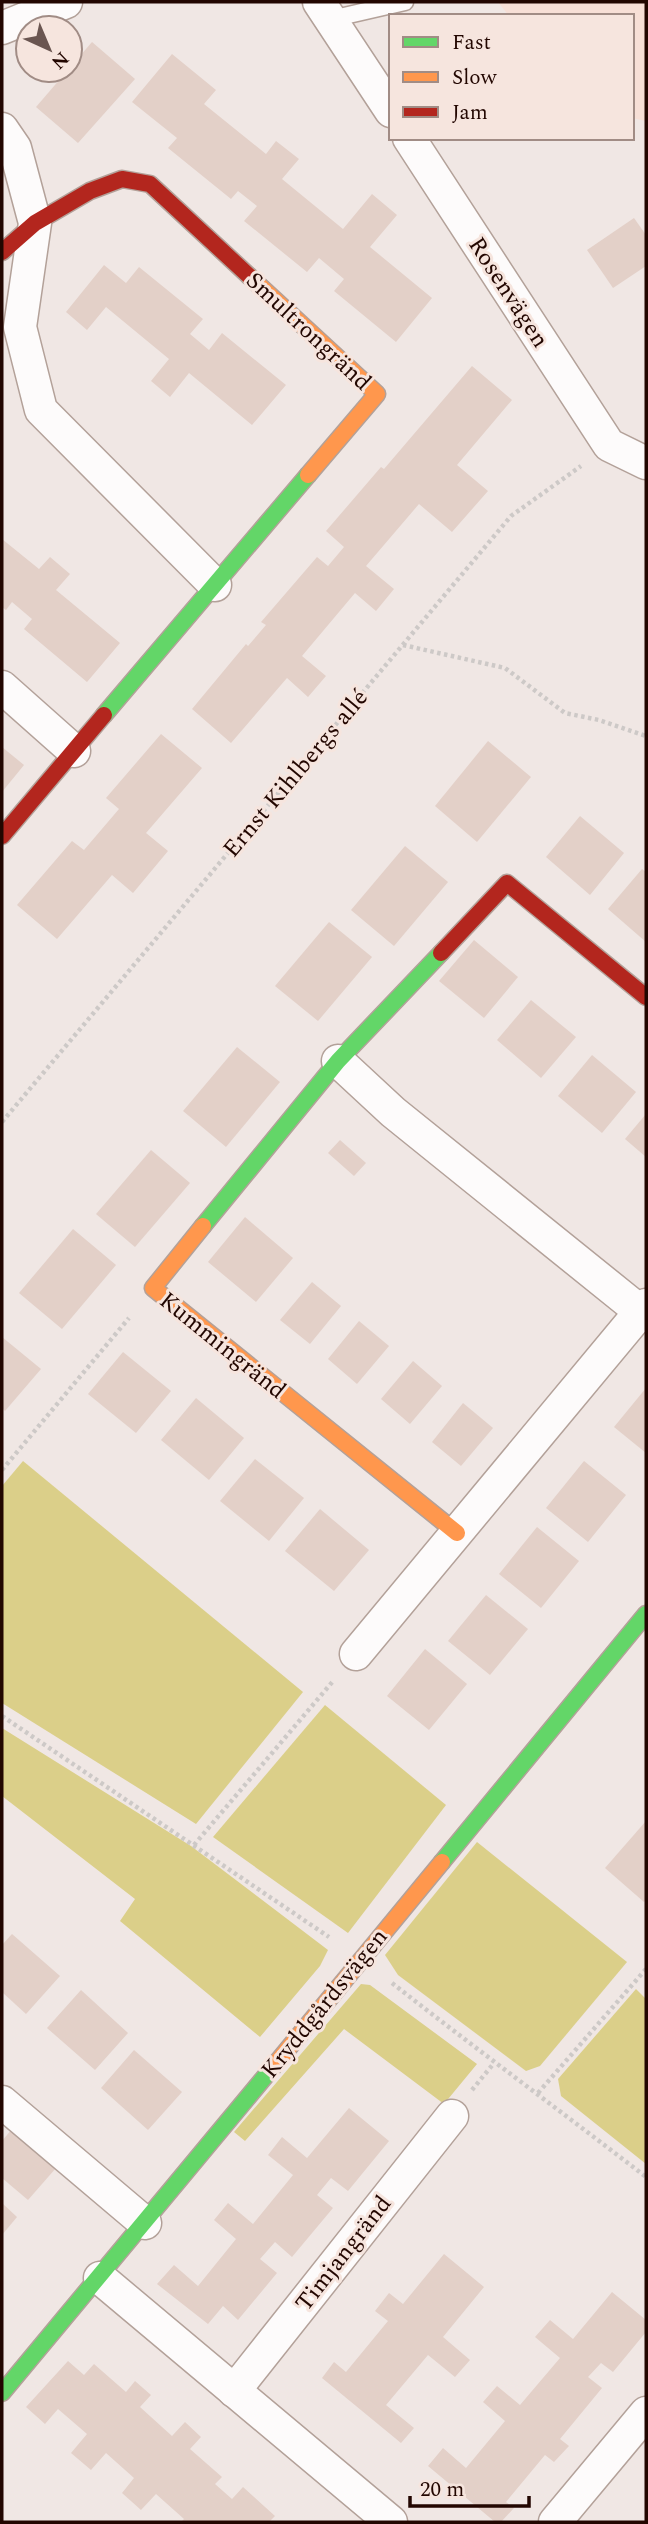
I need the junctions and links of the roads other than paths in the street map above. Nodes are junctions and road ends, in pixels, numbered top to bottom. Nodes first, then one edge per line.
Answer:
1 (66, 2) edge
2 (405, 2) edge
3 (325, 10) edge
4 (2, 28) edge
5 (389, 108) edge
6 (2, 130) edge
7 (410, 140) edge
8 (35, 223) junction
9 (2, 252) edge
10 (646, 463) edge
11 (215, 585) junction
12 (2, 687) edge
13 (74, 751) junction
14 (2, 836) edge
15 (646, 997) edge
16 (338, 1061) junction
17 (645, 1311) edge
18 (457, 1533) junction
19 (646, 1614) edge
20 (356, 1654) road end
21 (2, 2102) edge
22 (452, 2116) dead end
23 (145, 2222) junction
24 (100, 2278) junction
25 (234, 2391) junction
26 (2, 2393) edge
27 (646, 2413) edge
28 (391, 2522) edge
29 (555, 2522) edge

1 - 4 street
2 - 3 lane
3 - 5 street
6 - 8 street
7 - 10 street, Rosenvägen
8 - 9 street, Smultrongränd
8 - 11 street
8 - 11 street, Smultrongränd
11 - 13 street, Smultrongränd
12 - 13 street
13 - 14 street, Smultrongränd
15 - 16 street, Kummingränd
16 - 17 street
16 - 18 street, Kummingränd
17 - 18 street
18 - 20 street
19 - 23 street, Kryddgårdsvägen
21 - 23 street
22 - 25 street, Timjangränd
23 - 24 street, Kryddgårdsvägen
24 - 25 street
24 - 26 street, Kryddgårdsvägen
25 - 28 street
27 - 29 street

